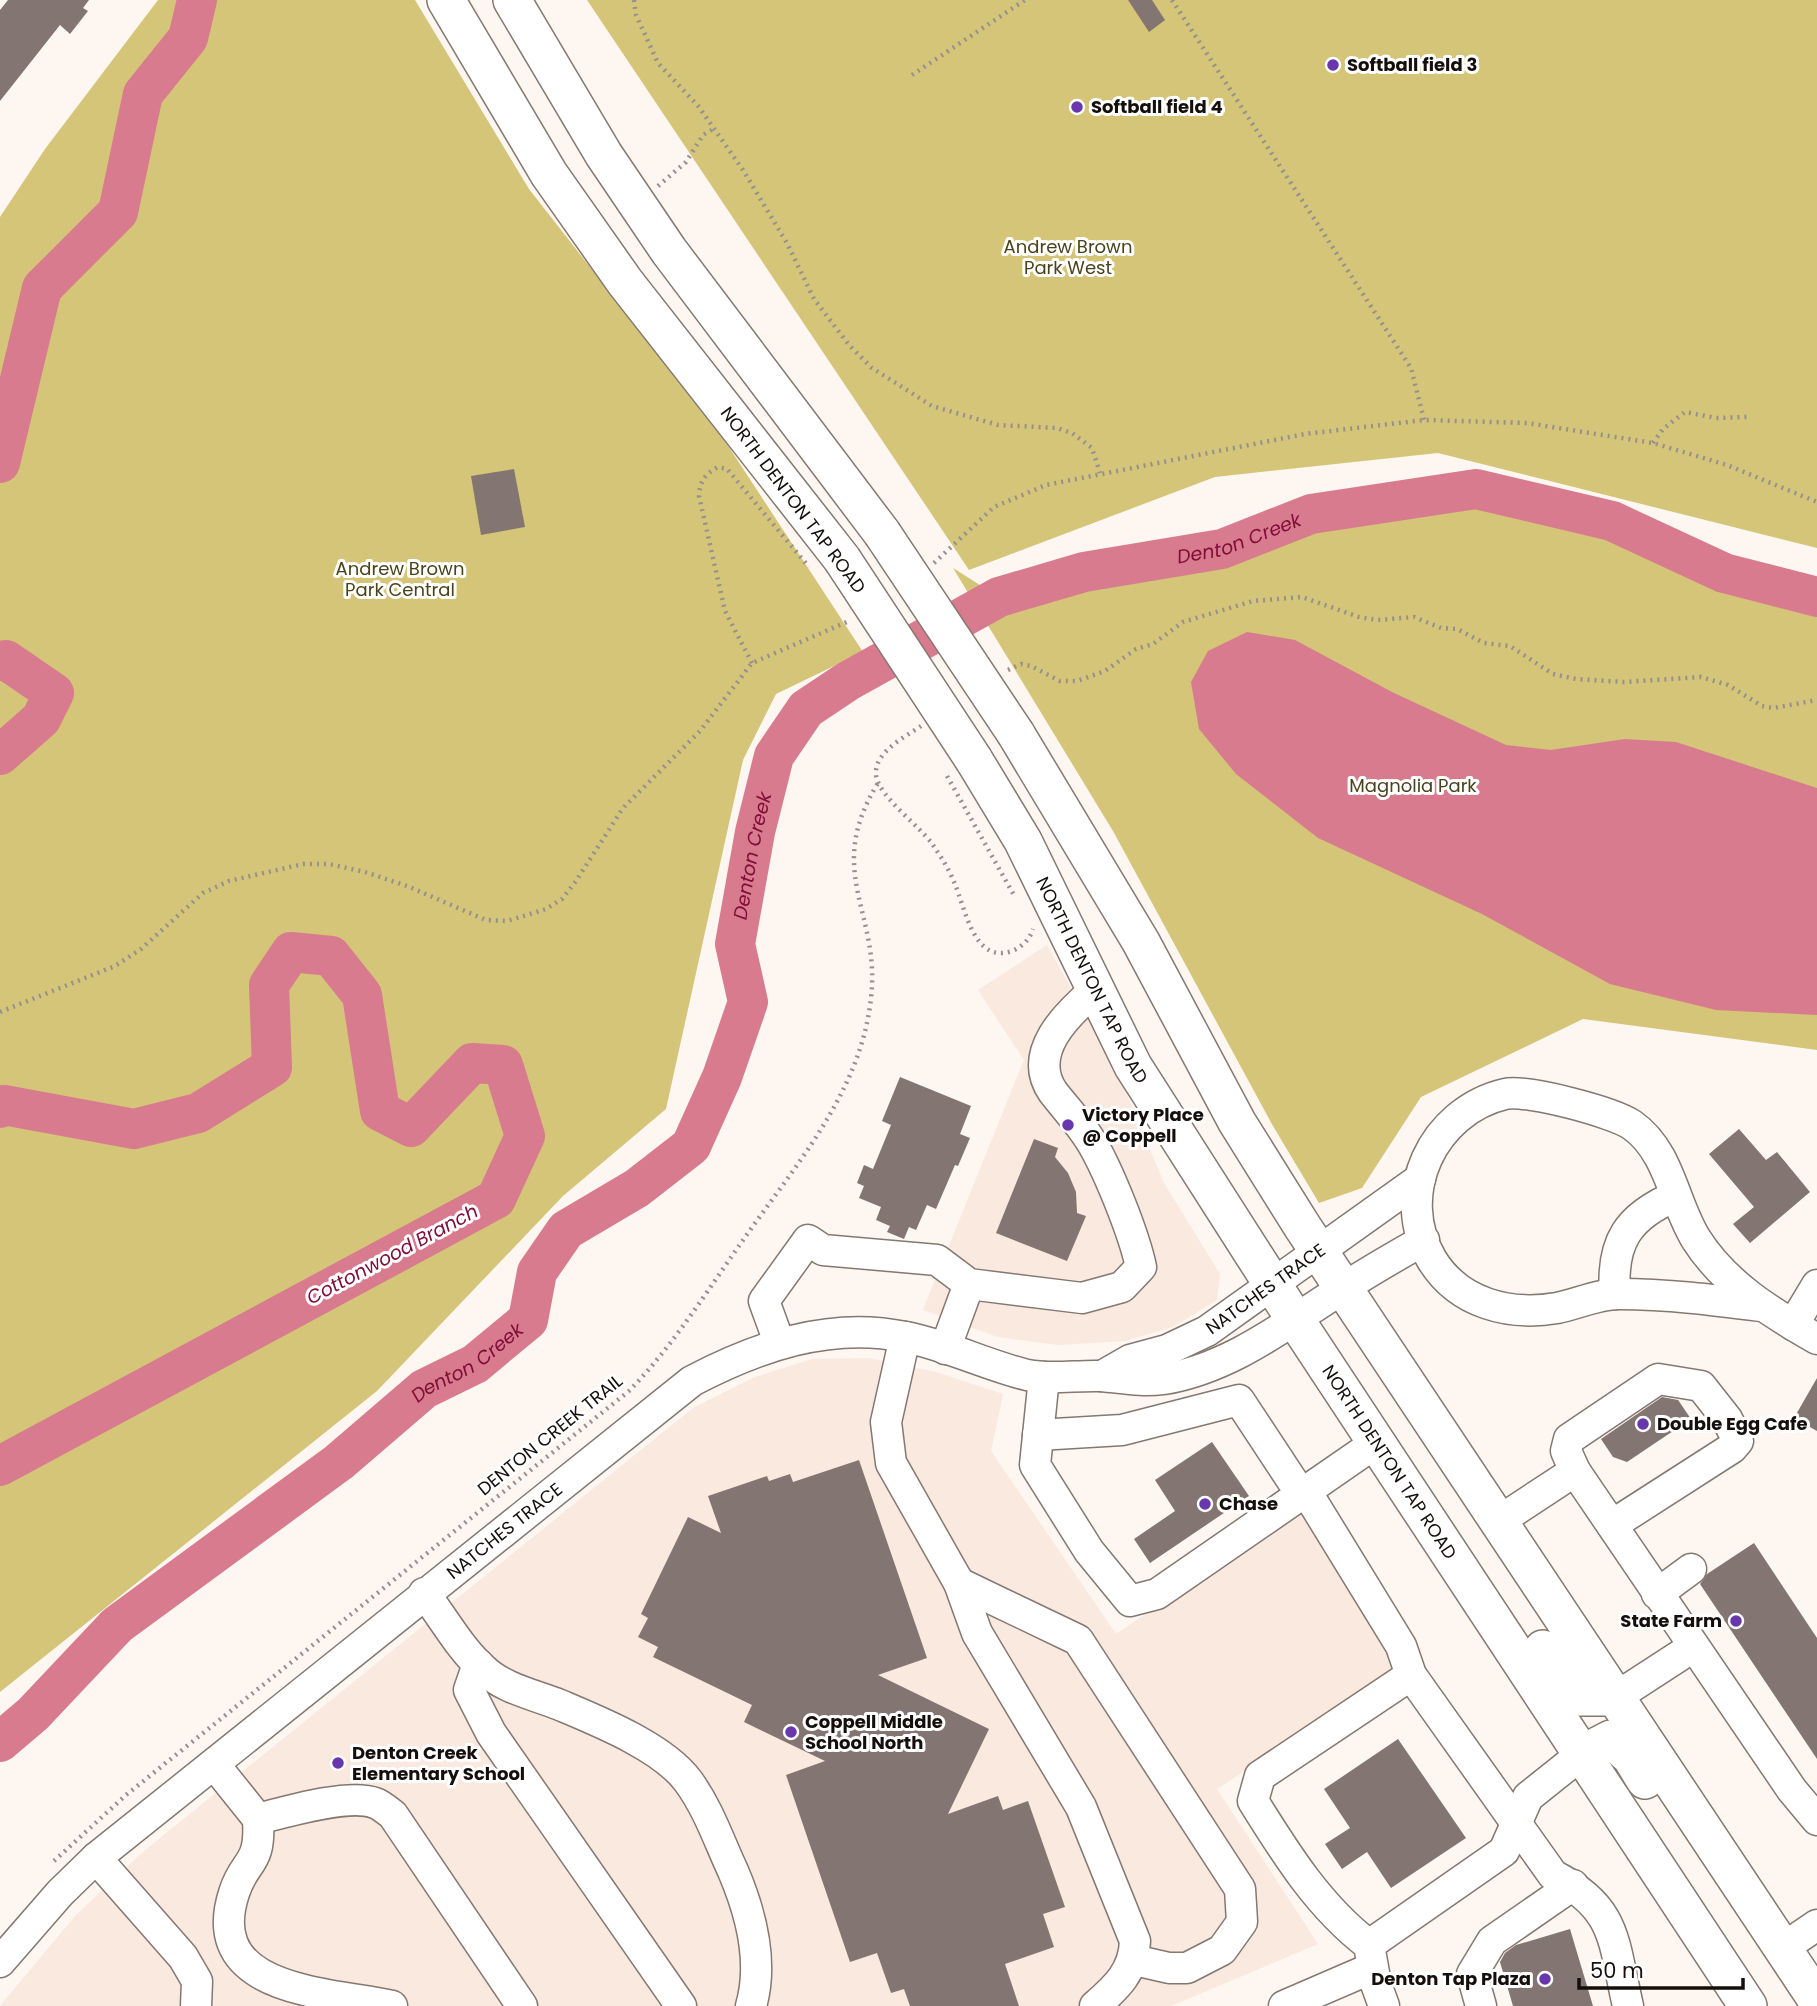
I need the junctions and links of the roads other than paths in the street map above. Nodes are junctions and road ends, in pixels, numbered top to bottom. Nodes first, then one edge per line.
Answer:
1 (446, 0) edge
2 (512, 0) edge
3 (669, 251) junction
4 (625, 282) junction
5 (1095, 990) junction
6 (1419, 1179) junction
7 (1676, 1196) junction
8 (1424, 1240) junction
9 (1320, 1252) junction
10 (969, 1284) junction
11 (1273, 1284) junction
12 (1817, 1285) edge
13 (1343, 1288) junction
14 (1615, 1294) junction
15 (1761, 1306) junction
16 (1296, 1319) junction
17 (1805, 1332) edge
18 (905, 1337) junction
19 (779, 1342) junction
20 (945, 1349) junction
21 (1102, 1376) junction
22 (1044, 1377) junction
23 (1038, 1435) junction
24 (1377, 1442) junction
25 (1575, 1471) junction
26 (1304, 1493) junction
27 (1499, 1521) junction
28 (1612, 1525) junction
29 (1691, 1569) dead end
30 (1469, 1580) junction
31 (959, 1583) junction
32 (424, 1593) junction
33 (1657, 1594) junction
34 (1693, 1647) junction
35 (478, 1664) junction
36 (1411, 1675) junction
37 (1616, 1697) junction
38 (1582, 1754) junction
39 (214, 1764) junction
40 (1816, 1815) edge
41 (258, 1819) junction
42 (1516, 1819) junction
43 (96, 1858) junction
44 (1739, 1882) junction
45 (1573, 1885) junction
46 (1817, 1925) edge
47 (1783, 1948) junction
48 (1371, 1957) junction
49 (1134, 1960) junction
50 (0, 1962) edge
51 (1817, 2000) edge
52 (197, 2006) edge
53 (392, 2006) edge
54 (522, 2006) edge
55 (681, 2006) edge
56 (751, 2006) edge
57 (1095, 2006) edge
58 (1284, 2006) edge
59 (1384, 2006) edge
60 (1481, 2006) edge
61 (1628, 2006) edge
62 (1748, 2006) edge

1 - 4 main road, NORTH DENTON TAP ROAD
2 - 3 main road
3 - 4 main road
3 - 9 main road, bridge
4 - 5 main road, NORTH DENTON TAP ROAD, bridge
5 - 10 street
5 - 11 main road, NORTH DENTON TAP ROAD
6 - 7 street
6 - 8 street
6 - 9 street, NATCHES TRACE
7 - 14 street
7 - 15 street
8 - 13 street, NATCHES TRACE
8 - 14 street
9 - 11 street, NATCHES TRACE
9 - 13 main road
10 - 19 street
10 - 20 street
11 - 16 main road, NORTH DENTON TAP ROAD
11 - 21 street, NATCHES TRACE
12 - 17 street
13 - 16 street, NATCHES TRACE
13 - 27 main road
14 - 15 street
15 - 17 street
16 - 21 street, NATCHES TRACE
16 - 24 main road, NORTH DENTON TAP ROAD
18 - 19 street, NATCHES TRACE
18 - 20 street, NATCHES TRACE
18 - 31 street
19 - 32 street, NATCHES TRACE
20 - 22 street, NATCHES TRACE
21 - 22 street, NATCHES TRACE
22 - 23 street
23 - 26 street
23 - 26 street
24 - 26 street
24 - 30 main road, NORTH DENTON TAP ROAD
25 - 27 street
25 - 28 street
25 - 28 street
26 - 36 street
27 - 37 main road
28 - 33 street
29 - 33 street
30 - 37 main road
30 - 38 main road, NORTH DENTON TAP ROAD
31 - 49 street
31 - 49 street
32 - 35 street
32 - 39 street, NATCHES TRACE
33 - 34 street
34 - 37 street
34 - 40 street
35 - 55 street
35 - 56 street
36 - 42 street
36 - 48 street
37 - 44 main road
38 - 42 street
38 - 44 main road
38 - 62 main road, NORTH DENTON TAP ROAD
39 - 41 street
39 - 43 street, NATCHES TRACE
41 - 53 street
41 - 54 street
42 - 45 street
42 - 48 street
43 - 50 street, NATCHES TRACE
43 - 52 street
44 - 47 main road
45 - 60 street
45 - 61 street
46 - 47 street
47 - 51 main road
48 - 58 street
48 - 59 street
49 - 57 street

